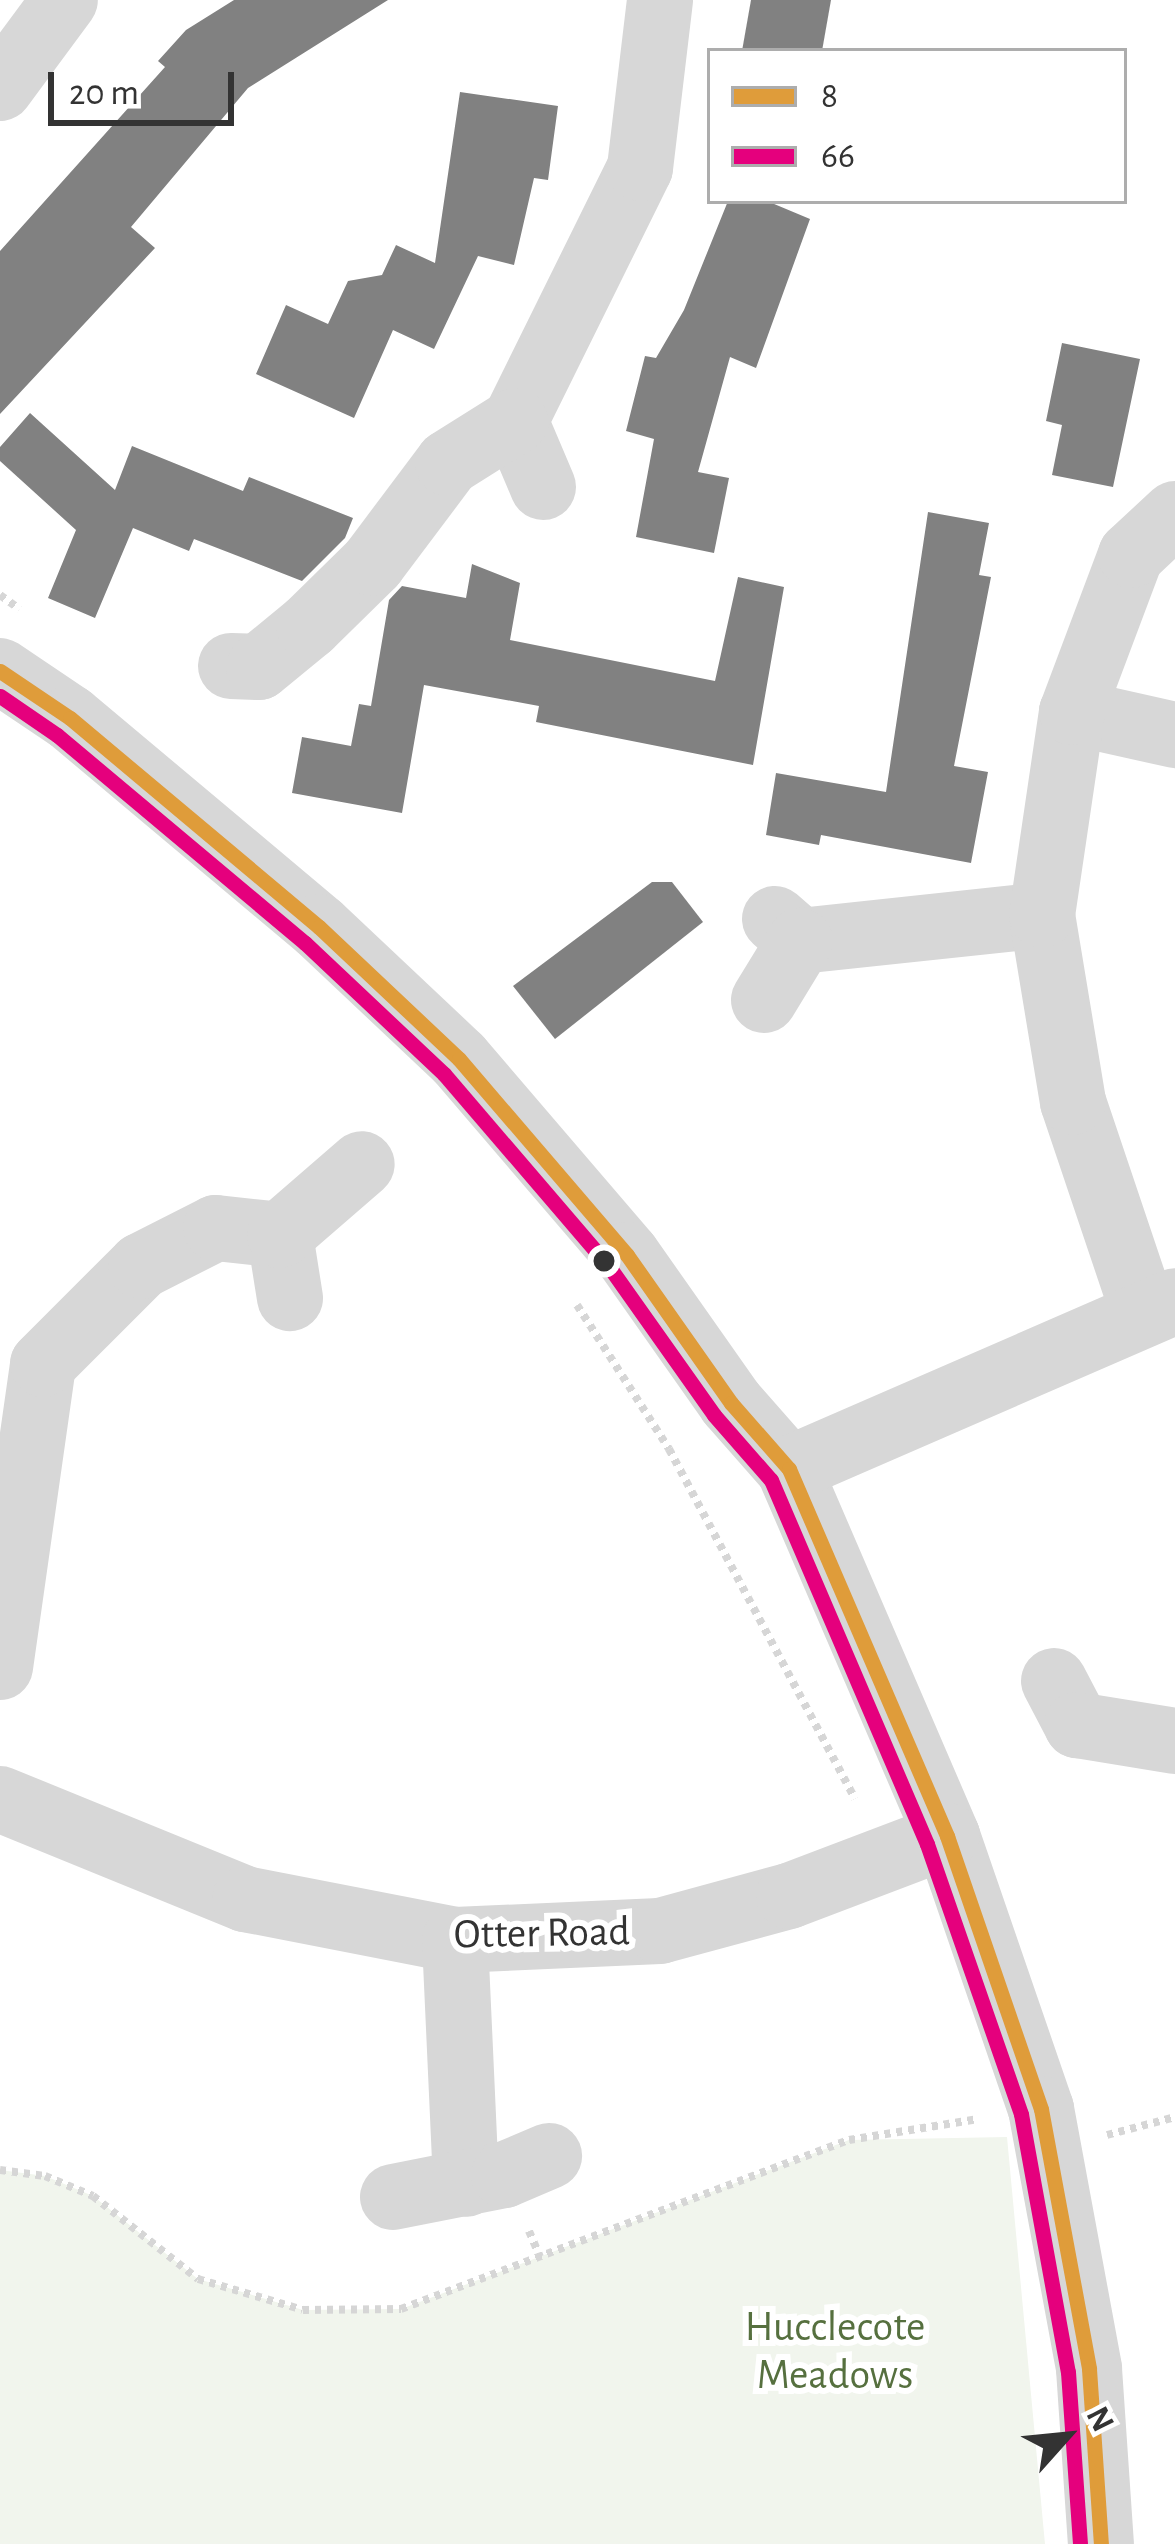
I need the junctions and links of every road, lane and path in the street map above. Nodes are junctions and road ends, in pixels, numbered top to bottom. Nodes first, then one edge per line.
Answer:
1 (65, 0) edge
2 (660, 0) edge
3 (0, 88) edge
4 (515, 421) junction
5 (543, 487) dead end
6 (1175, 514) edge
7 (231, 666) dead end
8 (0, 671) edge
9 (1072, 712) junction
10 (1175, 735) edge
11 (1042, 915) junction
12 (764, 1000) dead end
13 (362, 1164) dead end
14 (568, 1290) dead end
15 (1159, 1305) edge
16 (789, 1469) junction
17 (0, 1667) edge
18 (1054, 1681) dead end
19 (1175, 1741) edge
20 (0, 1799) edge
21 (947, 1836) junction
22 (884, 1860) junction
23 (455, 1940) junction
24 (977, 2098) dead end
25 (1175, 2117) edge
26 (984, 2118) dead end
27 (1118, 2132) dead end
28 (549, 2156) dead end
29 (466, 2184) junction
30 (393, 2197) dead end
31 (1101, 2544) edge

1 - 3 street
2 - 4 street
4 - 5 street
4 - 7 street
6 - 9 street
8 - 16 street
9 - 10 street
9 - 11 street
11 - 12 street
11 - 15 street
13 - 17 street
14 - 22 path
15 - 16 street
16 - 21 street
18 - 19 street
20 - 23 street, Otter Road
21 - 22 street, Otter Road
21 - 31 street
22 - 23 street, Otter Road
23 - 29 street
24 - 26 path
25 - 27 path
28 - 29 street
29 - 30 street

